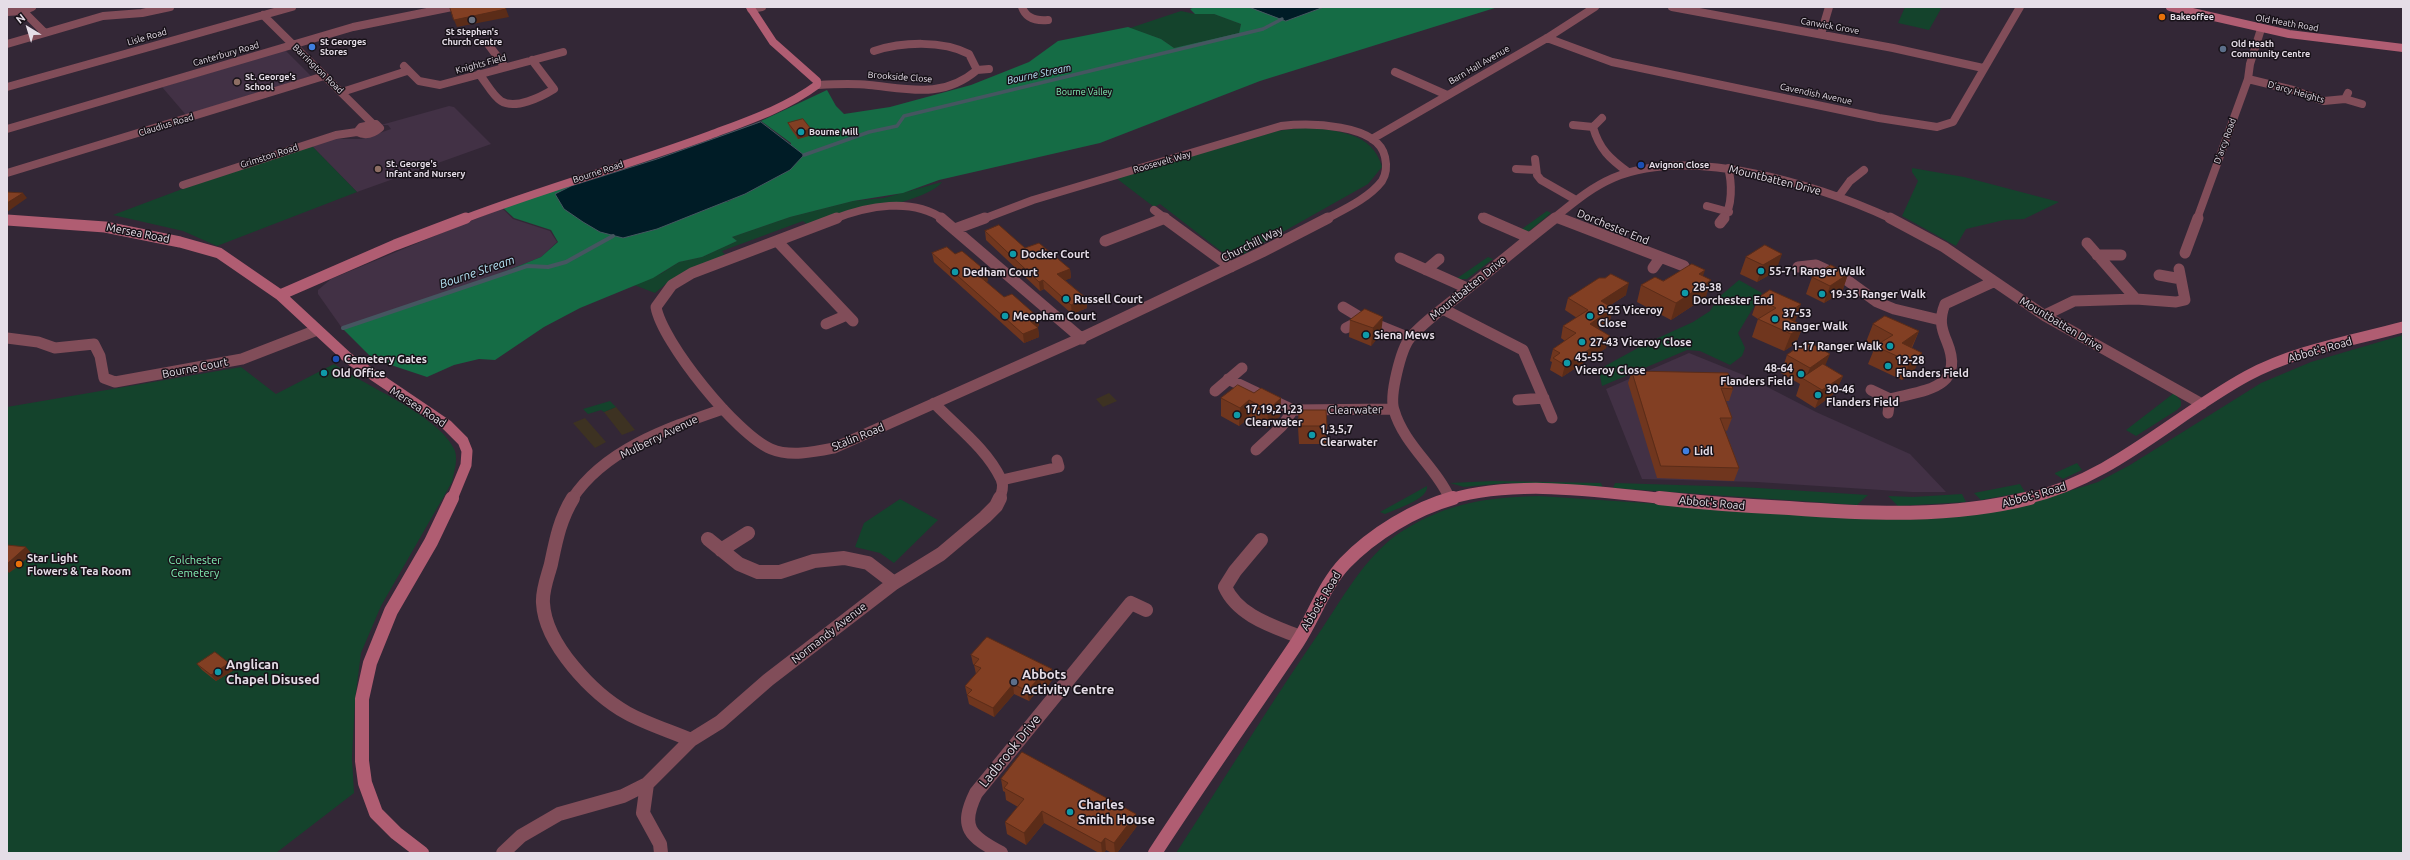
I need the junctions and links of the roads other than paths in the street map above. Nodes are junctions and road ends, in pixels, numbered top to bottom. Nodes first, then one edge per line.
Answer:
1 (32, 7) edge
2 (170, 7) edge
3 (292, 7) edge
4 (452, 7) edge
5 (762, 7) edge
6 (1022, 7) edge
7 (1595, 7) edge
8 (1672, 7) edge
9 (1829, 7) edge
10 (2020, 7) edge
11 (2170, 7) edge
12 (751, 8) edge
13 (415, 11) edge
14 (7, 12) edge
15 (25, 13) junction
16 (263, 15) junction
17 (1048, 20) dead end
18 (2261, 29) junction
19 (45, 33) junction
20 (1821, 34) junction
21 (1547, 38) junction
22 (7, 44) edge
23 (488, 44) dead end
24 (292, 45) junction
25 (2403, 48) edge
26 (564, 52) dead end
27 (874, 52) dead end
28 (532, 60) junction
29 (505, 68) junction
30 (1983, 68) junction
31 (989, 69) dead end
32 (976, 70) junction
33 (1395, 72) dead end
34 (479, 74) junction
35 (324, 76) junction
36 (2248, 79) junction
37 (817, 85) junction
38 (7, 87) edge
39 (342, 92) junction
40 (1446, 95) junction
41 (2362, 104) dead end
42 (1602, 118) dead end
43 (1573, 125) dead end
44 (1593, 127) junction
45 (7, 129) edge
46 (357, 132) joint
47 (1372, 139) junction
48 (1535, 159) dead end
49 (1728, 168) junction
50 (1516, 169) dead end
51 (1536, 170) junction
52 (1864, 170) dead end
53 (7, 172) edge
54 (1628, 172) junction
55 (1855, 177) junction
56 (1866, 181) dead end
57 (183, 185) dead end
58 (1839, 196) junction
59 (1576, 200) junction
60 (1707, 206) dead end
61 (1154, 210) dead end
62 (1729, 212) junction
63 (1482, 217) dead end
64 (1557, 217) junction
65 (1165, 218) junction
66 (7, 220) edge
67 (1720, 223) dead end
68 (955, 229) junction
69 (1530, 238) junction
70 (777, 241) junction
71 (1104, 241) dead end
72 (2087, 243) dead end
73 (2185, 253) dead end
74 (2097, 255) junction
75 (2121, 255) dead end
76 (1400, 258) dead end
77 (1660, 258) junction
78 (1439, 259) dead end
79 (1684, 266) dead end
80 (1231, 267) junction
81 (1798, 267) dead end
82 (1653, 268) dead end
83 (1426, 270) junction
84 (2159, 275) dead end
85 (1993, 282) junction
86 (1467, 288) junction
87 (280, 295) junction
88 (2136, 299) junction
89 (1343, 307) dead end
90 (1443, 308) junction
91 (2044, 316) junction
92 (1363, 319) junction
93 (1940, 320) junction
94 (826, 324) dead end
95 (2403, 326) edge
96 (1346, 328) dead end
97 (317, 330) junction
98 (7, 338) edge
99 (1082, 338) junction
100 (1410, 338) junction
101 (1242, 368) dead end
102 (1228, 379) junction
103 (1871, 390) dead end
104 (1215, 391) dead end
105 (1544, 398) junction
106 (1890, 399) junction
107 (1518, 400) dead end
108 (934, 403) junction
109 (2202, 404) junction
110 (724, 409) junction
111 (1293, 410) junction
112 (1393, 410) junction
113 (1888, 413) dead end
114 (1552, 418) dead end
115 (1256, 450) dead end
116 (1059, 468) dead end
117 (1002, 480) junction
118 (1450, 499) junction
119 (748, 533) dead end
120 (708, 538) dead end
121 (1261, 540) dead end
122 (721, 550) junction
123 (894, 583) junction
124 (1146, 610) dead end
125 (1300, 637) junction
126 (691, 740) junction
127 (647, 784) junction
128 (422, 853) edge
129 (503, 853) edge
130 (661, 853) edge
131 (1001, 853) edge
132 (1155, 853) edge

1 - 15 street
2 - 19 street
3 - 16 street, Lisle Road
4 - 13 street, Canterbury Road
5 - 12 street
6 - 17 street
7 - 21 street, Barn Hall Avenue
8 - 20 street, Canwick Grove
9 - 20 street
10 - 30 street, Cavendish Avenue
11 - 18 street, Old Heath Road
12 - 37 street
13 - 24 street, Canterbury Road
14 - 15 street
15 - 19 street
16 - 24 street, Barrington Road
16 - 38 street, Lisle Road
18 - 25 street, Old Heath Road
18 - 36 street, D'arcy Road
19 - 22 street
20 - 30 street, Canwick Grove
21 - 30 street, Cavendish Avenue
21 - 40 street, Barn Hall Avenue
23 - 29 street
24 - 35 street, Barrington Road
24 - 45 street, Canterbury Road
26 - 28 street, Knights Field
27 - 32 street
28 - 29 street, Knights Field
28 - 34 street
29 - 34 street, Knights Field
31 - 32 street
32 - 37 street, Brookside Close
33 - 40 street
34 - 39 street, Knights Field
35 - 39 street, Barrington Road
35 - 53 street, Claudius Road
36 - 41 street, D'arcy Heights
36 - 73 street, D'arcy Road
37 - 87 street, Bourne Road
39 - 46 street, Barrington Road
40 - 47 street, Barn Hall Avenue
42 - 44 street
43 - 44 street
44 - 54 street
46 - 57 street, Grimston Road
47 - 68 street, Roosevelt Way
47 - 80 street, Churchill Way
48 - 51 street
49 - 54 street, Mountbatten Drive
49 - 58 street, Mountbatten Drive
49 - 62 street
50 - 51 street
51 - 59 street
52 - 55 street
54 - 59 street, Mountbatten Drive
55 - 56 street
55 - 58 street
58 - 85 street, Mountbatten Drive
59 - 64 street, Mountbatten Drive
60 - 62 street
61 - 65 street
62 - 67 street
63 - 69 street
64 - 69 street, Mountbatten Drive
64 - 77 street, Dorchester End
65 - 71 street
65 - 80 street
66 - 87 street, Mersea Road
68 - 70 street, Stalin Road
68 - 99 street, Stalin Road
69 - 86 street, Mountbatten Drive
70 - 94 street
70 - 110 street, Stalin Road
72 - 74 street
74 - 75 street
74 - 88 street
76 - 83 street
77 - 79 street, Dorchester End
77 - 82 street
78 - 83 street
80 - 99 street, Churchill Way
81 - 93 street
83 - 86 street
84 - 88 street
85 - 91 street, Mountbatten Drive
85 - 93 street
86 - 90 street, Mountbatten Drive
87 - 97 street, Mersea Road
88 - 91 street
89 - 92 street
90 - 100 street, Mountbatten Drive
90 - 105 street
91 - 109 street, Mountbatten Drive
92 - 96 street
92 - 100 street
93 - 106 street
95 - 109 street, Abbot's Road
97 - 98 street, Bourne Court
97 - 128 street, Mersea Road
99 - 108 street, Stalin Road
100 - 112 street, Mountbatten Drive
101 - 102 street
102 - 104 street
102 - 111 street, Clearwater
103 - 106 street
105 - 107 street
105 - 114 street
106 - 113 street
108 - 110 street, Stalin Road
108 - 117 street
109 - 118 street, Abbot's Road
110 - 126 street, Mulberry Avenue
111 - 112 street, Clearwater
111 - 115 street
112 - 118 street
116 - 117 street
117 - 123 street, Normandy Avenue
118 - 125 street, Abbot's Road
119 - 122 street
120 - 122 street
121 - 125 street
122 - 123 street
123 - 126 street, Normandy Avenue
124 - 131 street, Ladbrook Drive
125 - 132 street, Abbot's Road
126 - 127 street, Normandy Avenue
127 - 129 street, Normandy Avenue
127 - 130 street

